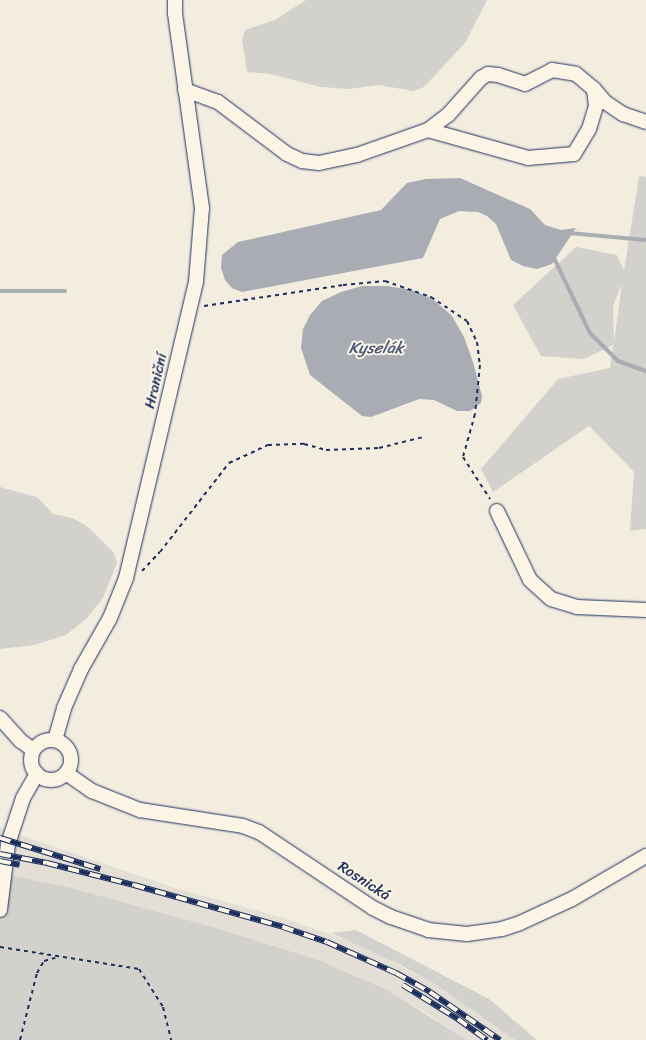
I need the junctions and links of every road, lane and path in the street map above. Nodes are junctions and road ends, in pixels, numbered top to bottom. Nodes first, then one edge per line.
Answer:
1 (175, 7) edge
2 (594, 89) junction
3 (186, 90) junction
4 (646, 122) edge
5 (428, 130) junction
6 (189, 308) junction
7 (423, 437) dead end
8 (497, 511) joint
9 (126, 578) junction
10 (646, 610) edge
11 (0, 718) edge
12 (55, 740) junction
13 (33, 750) junction
14 (66, 773) junction
15 (37, 774) junction
16 (646, 856) edge
17 (0, 910) edge
18 (0, 946) edge
19 (60, 956) junction
20 (20, 1040) edge
21 (170, 1040) edge

1 - 3 street, Hraniční
2 - 4 street
2 - 5 street
2 - 5 street
3 - 5 street
3 - 6 street, Hraniční
6 - 8 path
6 - 9 street, Hraniční
7 - 9 path
8 - 10 street
9 - 12 street, Hraniční
11 - 13 street
12 - 13 street
12 - 14 street
13 - 15 street
14 - 15 street
14 - 16 street, Rosnická
15 - 17 street
18 - 19 path
19 - 20 path
19 - 21 path

